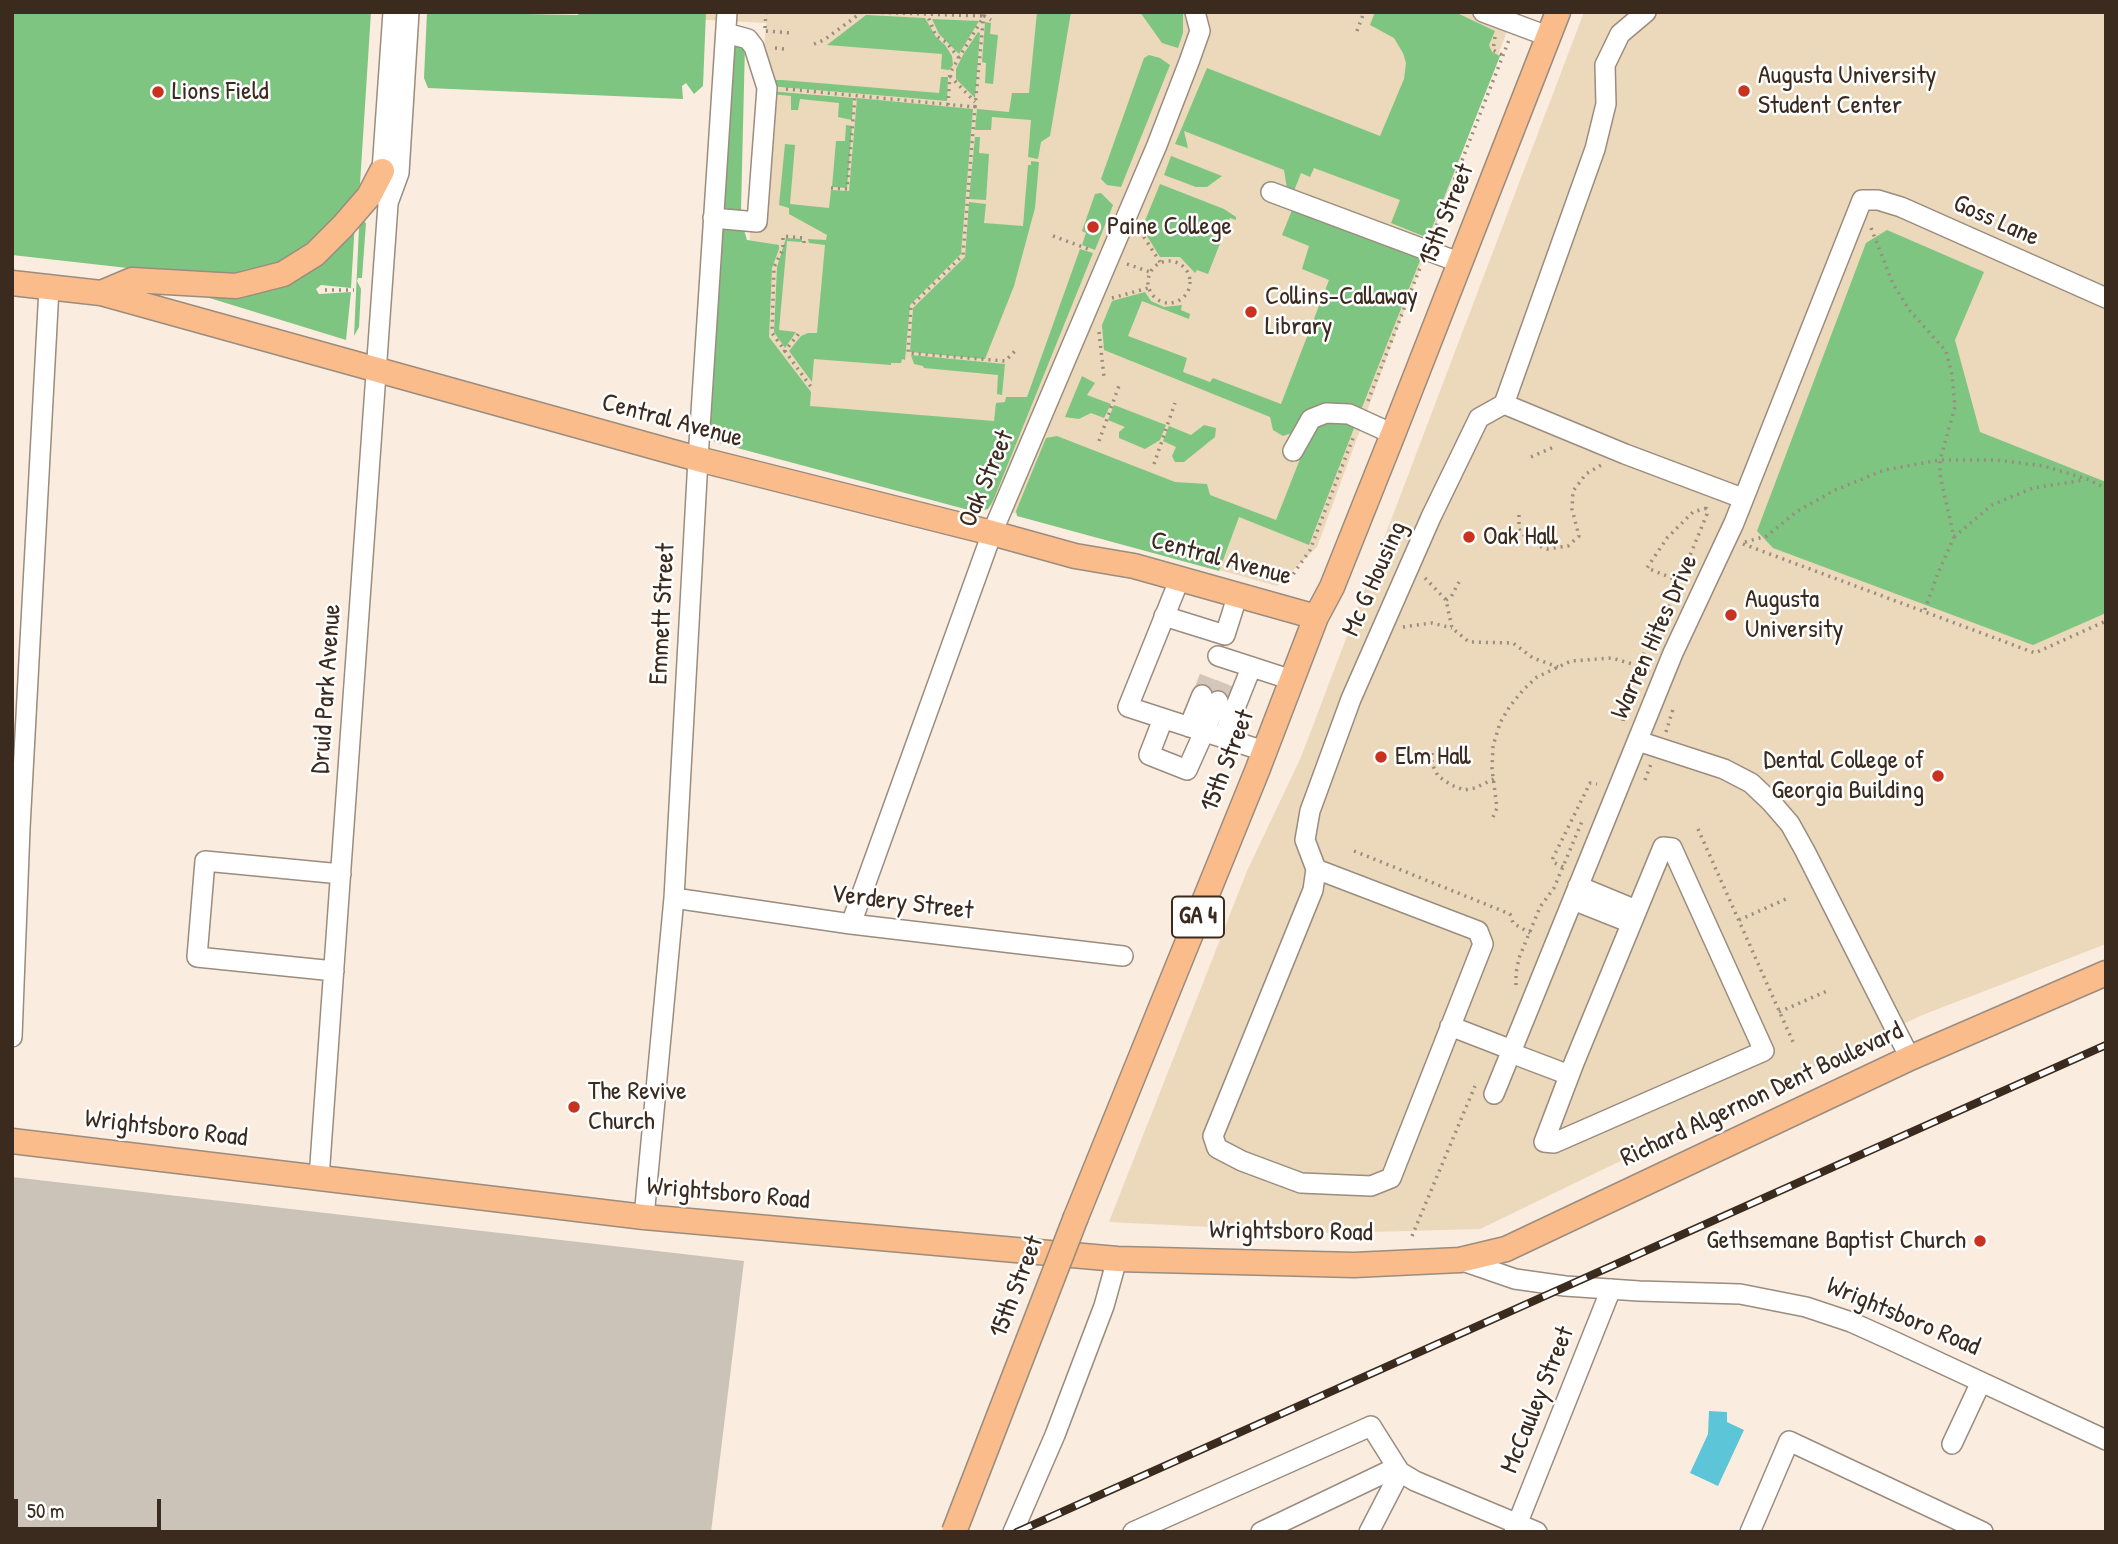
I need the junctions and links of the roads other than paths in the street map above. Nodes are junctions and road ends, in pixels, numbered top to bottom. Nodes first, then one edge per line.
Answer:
1 (393, 12) edge
2 (409, 12) edge
3 (727, 12) edge
4 (1195, 12) edge
5 (1483, 12) edge
6 (1558, 12) edge
7 (1646, 12) edge
8 (726, 33) junction
9 (1550, 37) junction
10 (382, 172) junction
11 (1271, 192) dead end
12 (388, 204) junction
13 (1864, 208) joint
14 (713, 218) junction
15 (1461, 263) junction
16 (12, 283) edge
17 (50, 288) junction
18 (101, 293) junction
19 (2106, 298) edge
20 (377, 370) junction
21 (1504, 404) junction
22 (1393, 434) junction
23 (1293, 451) dead end
24 (698, 459) junction
25 (1742, 498) junction
26 (992, 533) junction
27 (1180, 578) junction
28 (1238, 594) junction
29 (1164, 616) junction
30 (1316, 617) junction
31 (1225, 635) junction
32 (1229, 666) junction
33 (1292, 680) junction
34 (1210, 698) tunnel mouth
35 (1163, 719) junction
36 (1196, 730) junction
37 (1223, 738) junction
38 (1638, 741) junction
39 (1264, 751) junction
40 (16, 828) edge
41 (1316, 869) junction
42 (341, 874) junction
43 (1576, 893) junction
44 (674, 898) junction
45 (1633, 917) junction
46 (851, 924) junction
47 (1123, 957) dead end
48 (334, 971) junction
49 (2106, 973) edge
50 (1448, 1032) junction
51 (12, 1037) edge
52 (1511, 1051) junction
53 (1910, 1058) junction
54 (1572, 1069) junction
55 (1494, 1094) dead end
56 (12, 1141) edge
57 (319, 1178) junction
58 (644, 1217) junction
59 (1116, 1259) junction
60 (1451, 1260) junction
61 (1611, 1289) junction
62 (1981, 1382) junction
63 (2106, 1440) edge
64 (1952, 1444) dead end
65 (1398, 1469) junction
66 (1516, 1528) edge
67 (954, 1532) edge
68 (1013, 1532) edge
69 (1133, 1532) edge
70 (1261, 1532) edge
71 (1369, 1532) edge
72 (1536, 1532) edge
73 (1750, 1532) edge
74 (1983, 1532) edge

1 - 10 street, Druid Park Avenue
2 - 12 street, Druid Park Avenue
3 - 8 street, Emmett Street
4 - 26 street, Oak Street
5 - 9 street
6 - 9 main road, 15th Street / GA 4
7 - 21 street
8 - 14 street, Emmett Street
8 - 14 street
9 - 15 main road, 15th Street / GA 4
10 - 12 street, Druid Park Avenue
10 - 18 main road
11 - 15 street
12 - 20 street, Druid Park Avenue
13 - 19 street, Goss Lane
13 - 25 street, Warren Hites Drive
14 - 24 street, Emmett Street
15 - 22 main road, 15th Street / GA 4
16 - 17 main road, Central Avenue
17 - 18 main road, Central Avenue
17 - 40 street
18 - 20 main road, Central Avenue
20 - 24 main road, Central Avenue
20 - 42 street, Druid Park Avenue
21 - 25 street
21 - 41 street, Mc G Housing
22 - 23 street
22 - 30 main road, 15th Street / GA 4
24 - 26 main road, Central Avenue
24 - 44 street, Emmett Street
25 - 38 street, Warren Hites Drive
26 - 27 main road, Central Avenue
26 - 46 street, Oak Street
27 - 28 main road, Central Avenue
27 - 29 street
28 - 30 main road, Central Avenue
28 - 31 street
29 - 31 street
29 - 35 street
30 - 33 main road, 15th Street / GA 4
31 - 32 street
32 - 33 street
32 - 37 street
33 - 39 main road, 15th Street / GA 4
34 - 36 street
35 - 36 street
35 - 36 street
36 - 37 street
37 - 39 street
38 - 43 street, Warren Hites Drive
38 - 53 street
39 - 67 main road, 15th Street / GA 4, bridge
40 - 51 street
41 - 50 street
41 - 50 street
42 - 48 street, Druid Park Avenue
42 - 48 street
43 - 45 street
43 - 52 street, Warren Hites Drive
44 - 46 street, Verdery Street
44 - 58 street, Emmett Street
45 - 54 street
45 - 54 street
46 - 47 street, Verdery Street
48 - 57 street, Druid Park Avenue
49 - 53 main road, Richard Algernon Dent Boulevard
50 - 52 street
50 - 52 street
52 - 54 street
52 - 55 street, Warren Hites Drive
53 - 60 main road, Richard Algernon Dent Boulevard
56 - 57 main road, Wrightsboro Road
57 - 58 main road, Wrightsboro Road
58 - 59 main road, Wrightsboro Road
59 - 60 main road, Wrightsboro Road
59 - 68 street
60 - 61 street, Wrightsboro Road
61 - 62 street, Wrightsboro Road
61 - 66 street, McCauley Street
62 - 63 street, Wrightsboro Road
62 - 64 street
65 - 66 street
65 - 69 street
65 - 70 street
65 - 71 street
66 - 72 street
73 - 74 street

